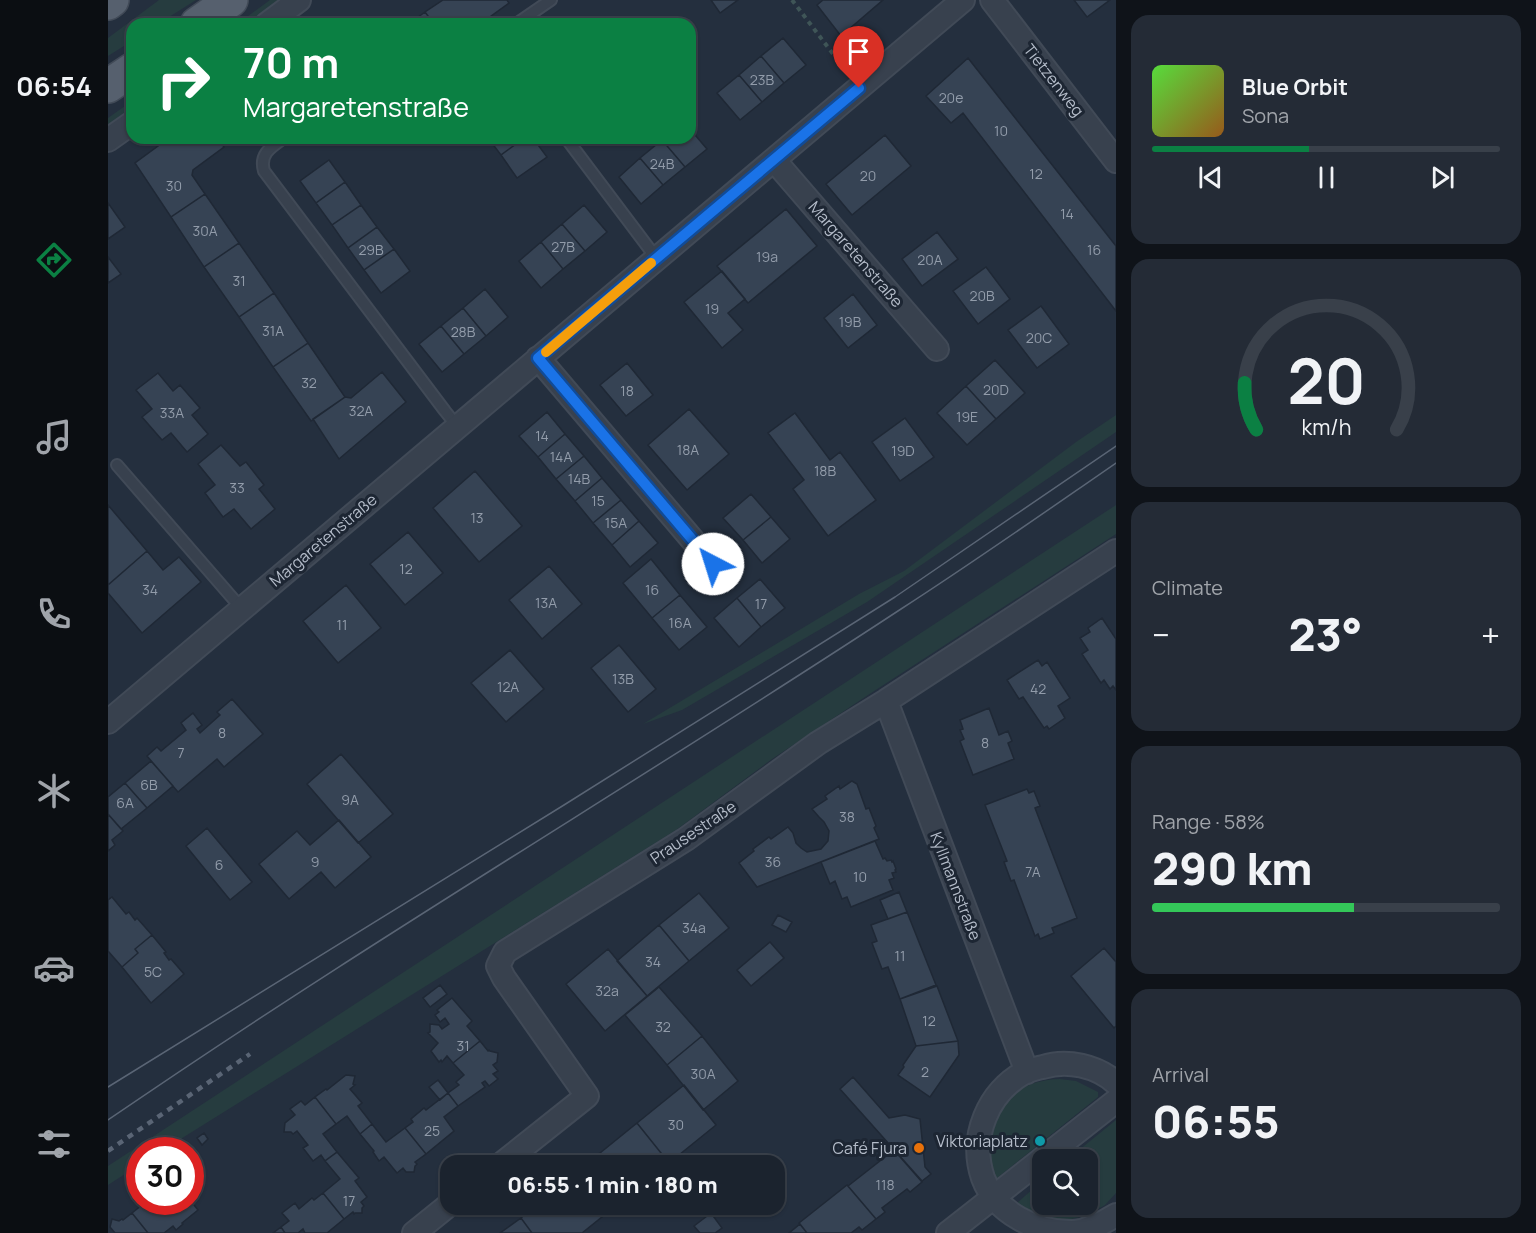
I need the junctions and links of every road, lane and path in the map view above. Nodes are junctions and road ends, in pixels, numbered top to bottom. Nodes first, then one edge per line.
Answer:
1 (112, 0) edge
2 (231, 0) edge
3 (299, 0) edge
4 (551, 0) edge
5 (792, 0) edge
6 (963, 0) edge
7 (992, 0) edge
8 (108, 3) edge
9 (206, 18) edge
10 (275, 18) edge
11 (525, 18) edge
12 (126, 74) edge
13 (108, 86) edge
14 (859, 88) junction
15 (126, 128) edge
16 (108, 141) edge
17 (276, 144) edge
18 (571, 144) edge
19 (774, 160) junction
20 (1116, 160) edge
21 (657, 259) junction
22 (937, 349) dead end
23 (538, 358) junction
24 (458, 426) junction
25 (117, 465) dead end
26 (1116, 551) edge
27 (713, 564) dead end
28 (242, 609) junction
29 (886, 701) junction
30 (108, 722) edge
31 (1027, 1072) junction
32 (1116, 1083) edge
33 (1116, 1101) edge
34 (513, 1155) edge
35 (994, 1197) junction
36 (440, 1212) edge
37 (1116, 1216) edge
38 (414, 1233) edge
39 (948, 1233) edge

1 - 8 main road
2 - 9 main road
3 - 10 street
4 - 11 lane
5 - 14 path
6 - 14 street, Margaretenstraße
7 - 20 street, Tietzenweg
12 - 13 main road
14 - 19 street, Margaretenstraße
15 - 16 street
17 - 24 lane
18 - 21 lane
19 - 21 street, Margaretenstraße
19 - 22 street, Margaretenstraße
21 - 23 street, Margaretenstraße
23 - 24 street, Margaretenstraße
23 - 27 street
24 - 28 street, Margaretenstraße
25 - 28 lane
26 - 29 street, Prausestraße
28 - 30 street, Margaretenstraße
29 - 31 street, Kyllmannstraße
29 - 34 street, Prausestraße
31 - 32 street
31 - 35 street
33 - 35 street
35 - 37 street
35 - 39 street
36 - 38 street

